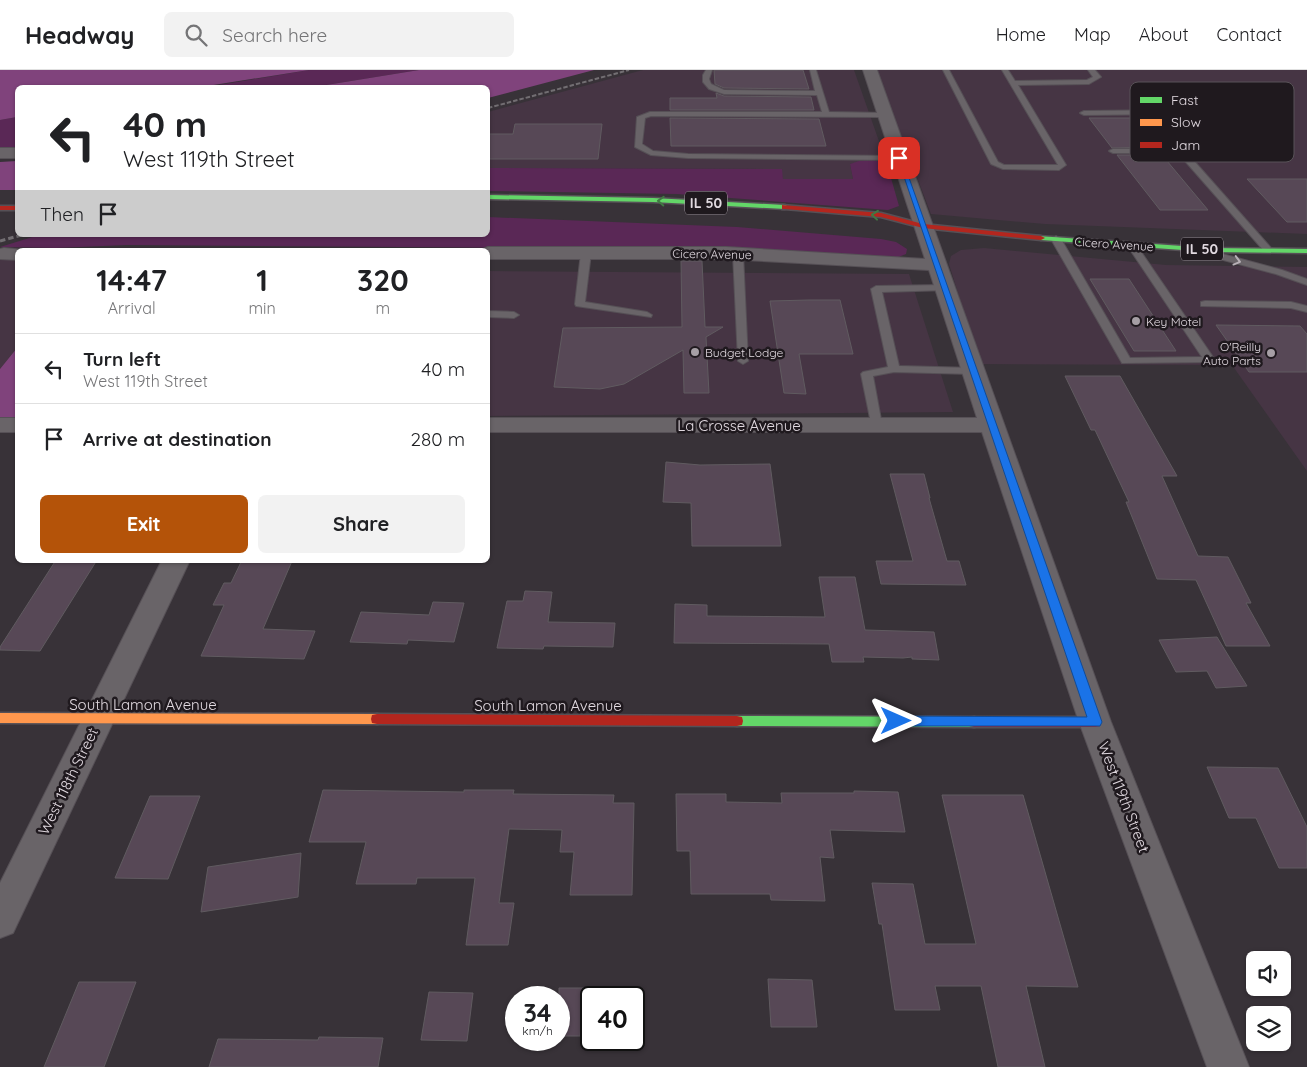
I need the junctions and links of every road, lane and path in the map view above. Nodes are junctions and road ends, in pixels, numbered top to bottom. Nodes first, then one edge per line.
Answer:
1 (710, 70) edge
2 (813, 70) edge
3 (870, 70) edge
4 (946, 70) edge
5 (1005, 70) edge
6 (1091, 70) edge
7 (1013, 83) junction
8 (820, 93) junction
9 (1130, 112) edge
10 (1084, 113) dead end
11 (826, 115) junction
12 (885, 115) junction
13 (1113, 151) dead end
14 (1130, 151) edge
15 (0, 153) edge
16 (15, 153) edge
17 (899, 158) junction
18 (1190, 162) edge
19 (490, 197) edge
20 (1, 208) edge
21 (15, 208) edge
22 (910, 228) junction
23 (1056, 239) junction
24 (1132, 245) junction
25 (1190, 248) junction
26 (1268, 250) junction
27 (1307, 251) edge
28 (490, 253) edge
29 (586, 253) junction
30 (738, 254) junction
31 (940, 276) junction
32 (1307, 282) edge
33 (1205, 304) dead end
34 (1307, 309) edge
35 (490, 314) edge
36 (514, 315) dead end
37 (647, 315) dead end
38 (744, 361) dead end
39 (894, 369) junction
40 (972, 371) junction
41 (0, 425) edge
42 (15, 425) edge
43 (490, 425) edge
44 (876, 425) junction
45 (991, 425) junction
46 (175, 563) edge
47 (0, 718) edge
48 (99, 719) junction
49 (1095, 722) junction
50 (0, 921) edge
51 (1228, 1067) edge

1 - 8 lane
2 - 8 lane
3 - 12 street, West 119th Street
4 - 7 lane
5 - 7 lane
6 - 7 lane
8 - 11 lane
9 - 10 lane
11 - 12 lane
11 - 17 lane
12 - 17 street, West 119th Street
13 - 14 lane
15 - 16 street
17 - 22 street, West 119th Street
18 - 26 lane
22 -> 19 main road, Cicero Avenue / IL 50
20 - 21 main road
22 - 23 main road, Cicero Avenue / IL 50
22 - 31 street, West 119th Street
23 - 24 main road, Cicero Avenue / IL 50
23 - 24 lane
24 - 25 main road, Cicero Avenue / IL 50
25 - 26 main road, Cicero Avenue / IL 50
25 -> 32 lane
26 - 27 main road, Cicero Avenue / IL 50
28 - 29 street, Cicero Avenue
29 - 30 street, Cicero Avenue
29 - 37 lane
30 - 31 street, Cicero Avenue
30 - 38 lane
31 - 39 lane
31 - 40 street, West 119th Street
33 - 34 lane
35 - 36 lane
39 - 40 lane
39 - 44 lane
40 - 45 street, West 119th Street
41 - 42 street
43 - 44 street, La Crosse Avenue
44 - 45 street, La Crosse Avenue
45 - 49 street, West 119th Street
46 - 48 street, West 118th Street
47 - 48 main road, South Lamon Avenue
48 - 49 main road, South Lamon Avenue
48 - 50 street, West 118th Street
49 - 51 street, West 119th Street

